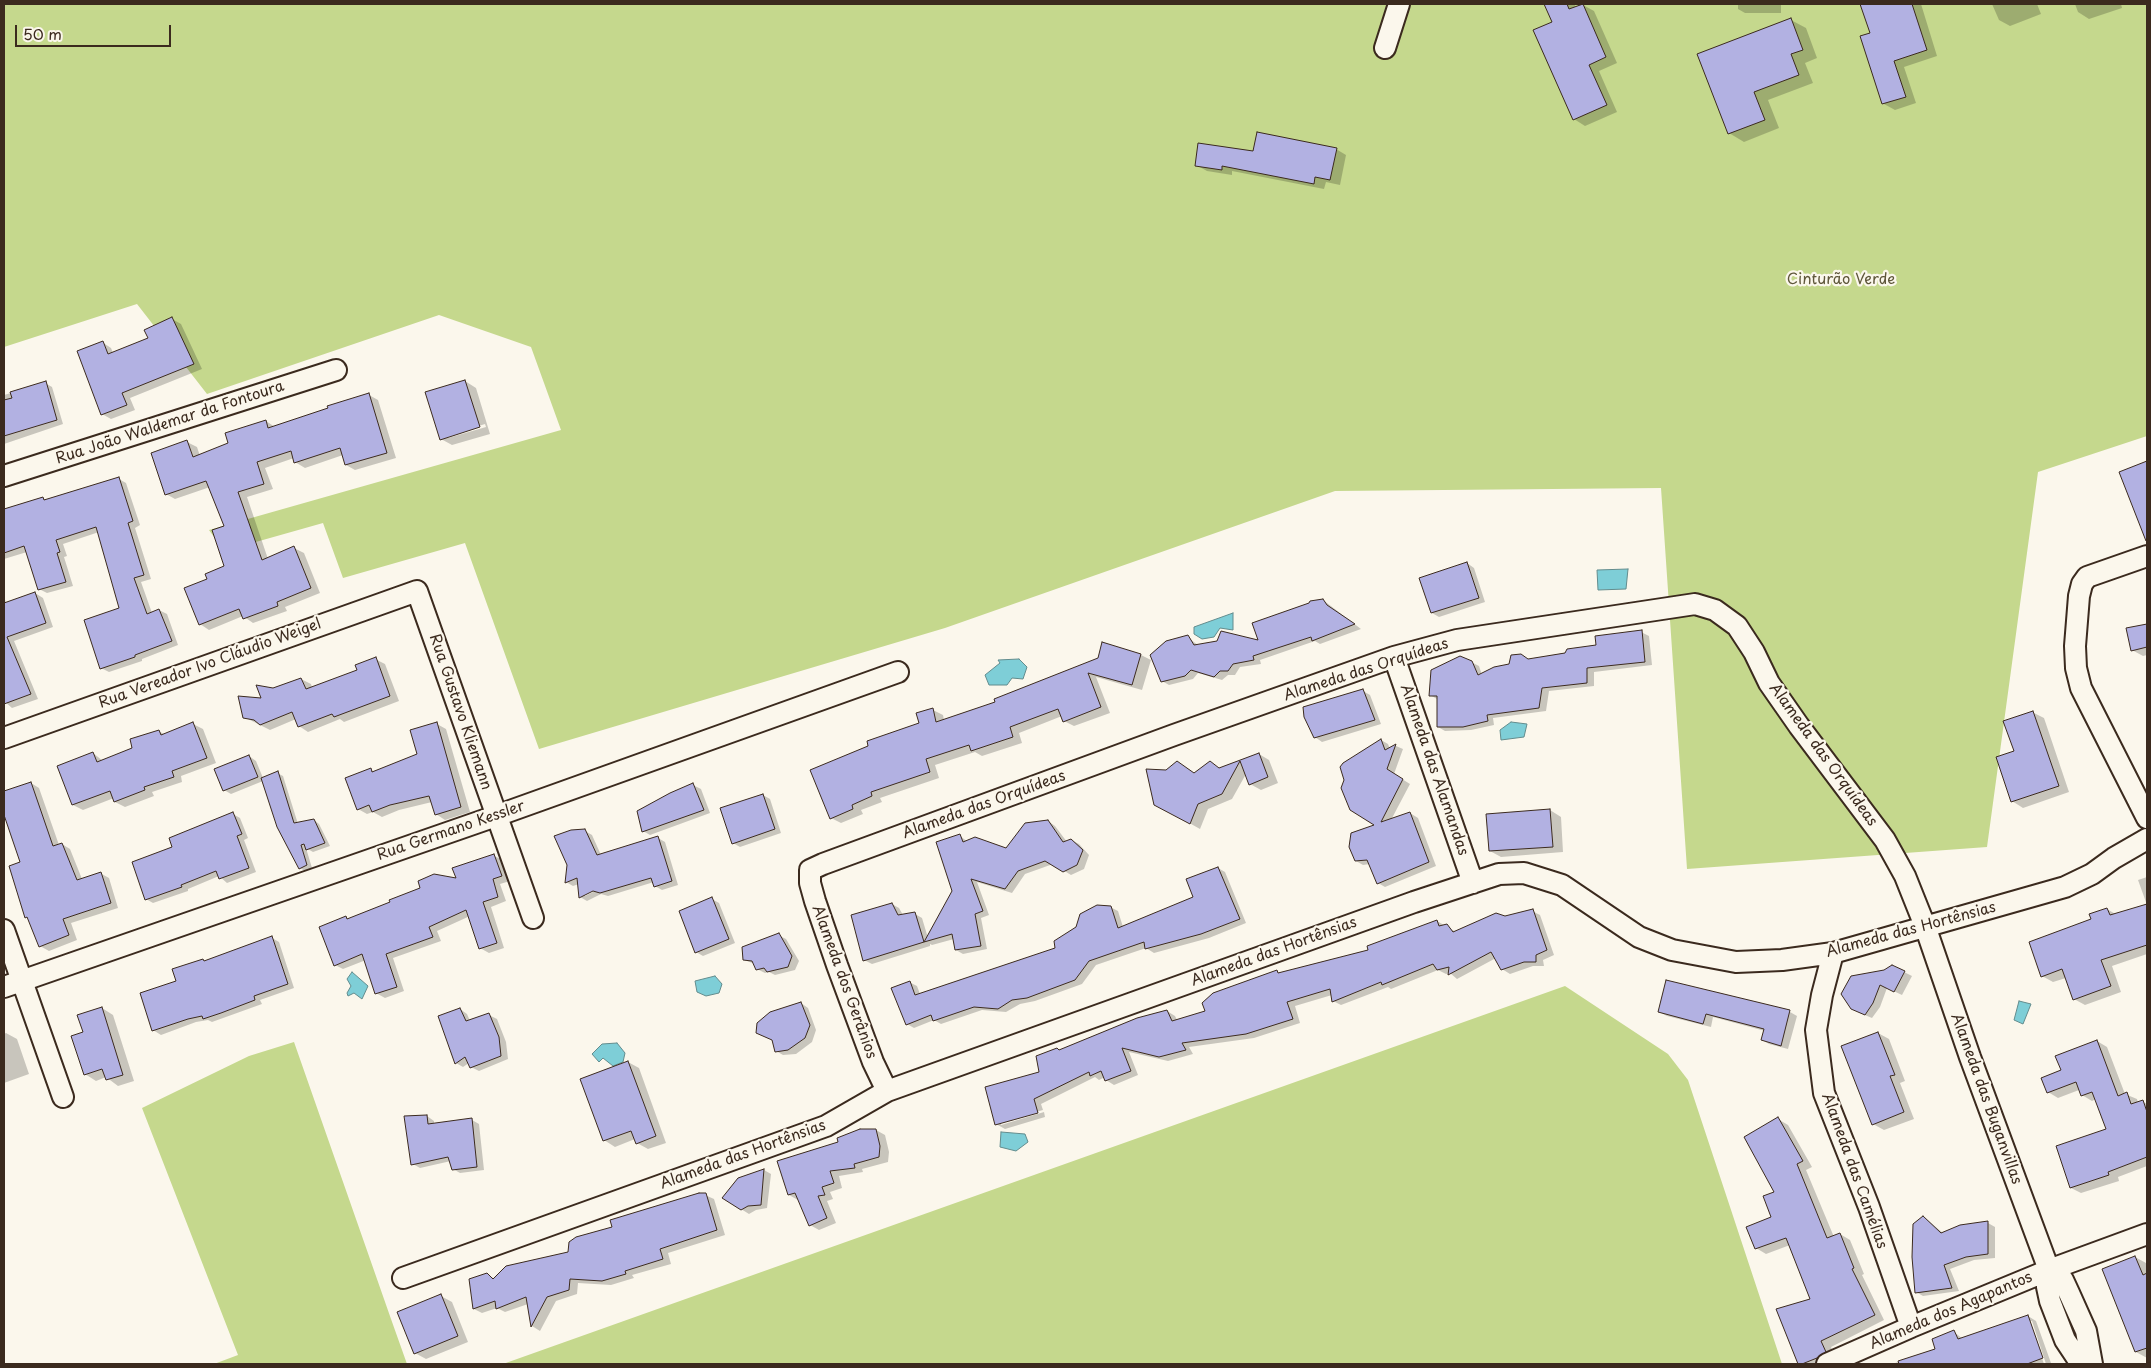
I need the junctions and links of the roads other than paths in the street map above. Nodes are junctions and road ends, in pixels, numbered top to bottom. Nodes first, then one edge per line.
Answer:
1 (1399, 4) edge
2 (1385, 48) dead end
3 (336, 370) dead end
4 (4, 476) edge
5 (2147, 556) edge
6 (417, 591) joint
7 (1394, 657) junction
8 (898, 672) dead end
9 (4, 738) edge
10 (496, 816) junction
11 (2147, 818) edge
12 (2147, 839) edge
13 (810, 870) joint
14 (1473, 883) junction
15 (533, 918) dead end
16 (1925, 926) junction
17 (4, 930) edge
18 (1833, 953) junction
19 (13, 984) edge
20 (887, 1090) junction
21 (62, 1097) dead end
22 (2147, 1234) edge
23 (2049, 1270) junction
24 (403, 1278) dead end
25 (1910, 1327) junction
26 (1827, 1364) edge
27 (2080, 1364) edge
28 (2092, 1364) edge

1 - 2 street
3 - 4 street, Rua João Waldemar da Fontoura
5 - 11 street
6 - 9 street, Rua Vereador Ivo Cláudio Weigel
6 - 10 street, Rua Gustavo Kliemann
7 - 13 street, Alameda das Orquídeas
7 - 14 street, Alameda das Alamandas
7 - 16 street, Alameda das Orquídeas
8 - 10 street, Rua Germano Kessler
10 - 15 street, Rua Gustavo Kliemann
10 - 19 street, Rua Germano Kessler
12 - 16 street, Alameda das Hortênsias
13 - 20 street, Alameda dos Gerânios
14 - 18 street, Alameda das Hortênsias
14 - 20 street, Alameda das Hortênsias
16 - 18 street, Alameda das Hortênsias
16 - 23 street, Alameda das Buganvillas
17 - 19 street
18 - 25 street, Alameda das Camélias
19 - 21 street
20 - 24 street, Alameda das Hortênsias
22 - 23 street, Alameda dos Agapantos
23 - 25 street, Alameda dos Agapantos
23 - 27 street, Alameda das Buganvillas
23 - 28 street, Alameda das Buganvillas
25 - 26 street, Alameda dos Agapantos

